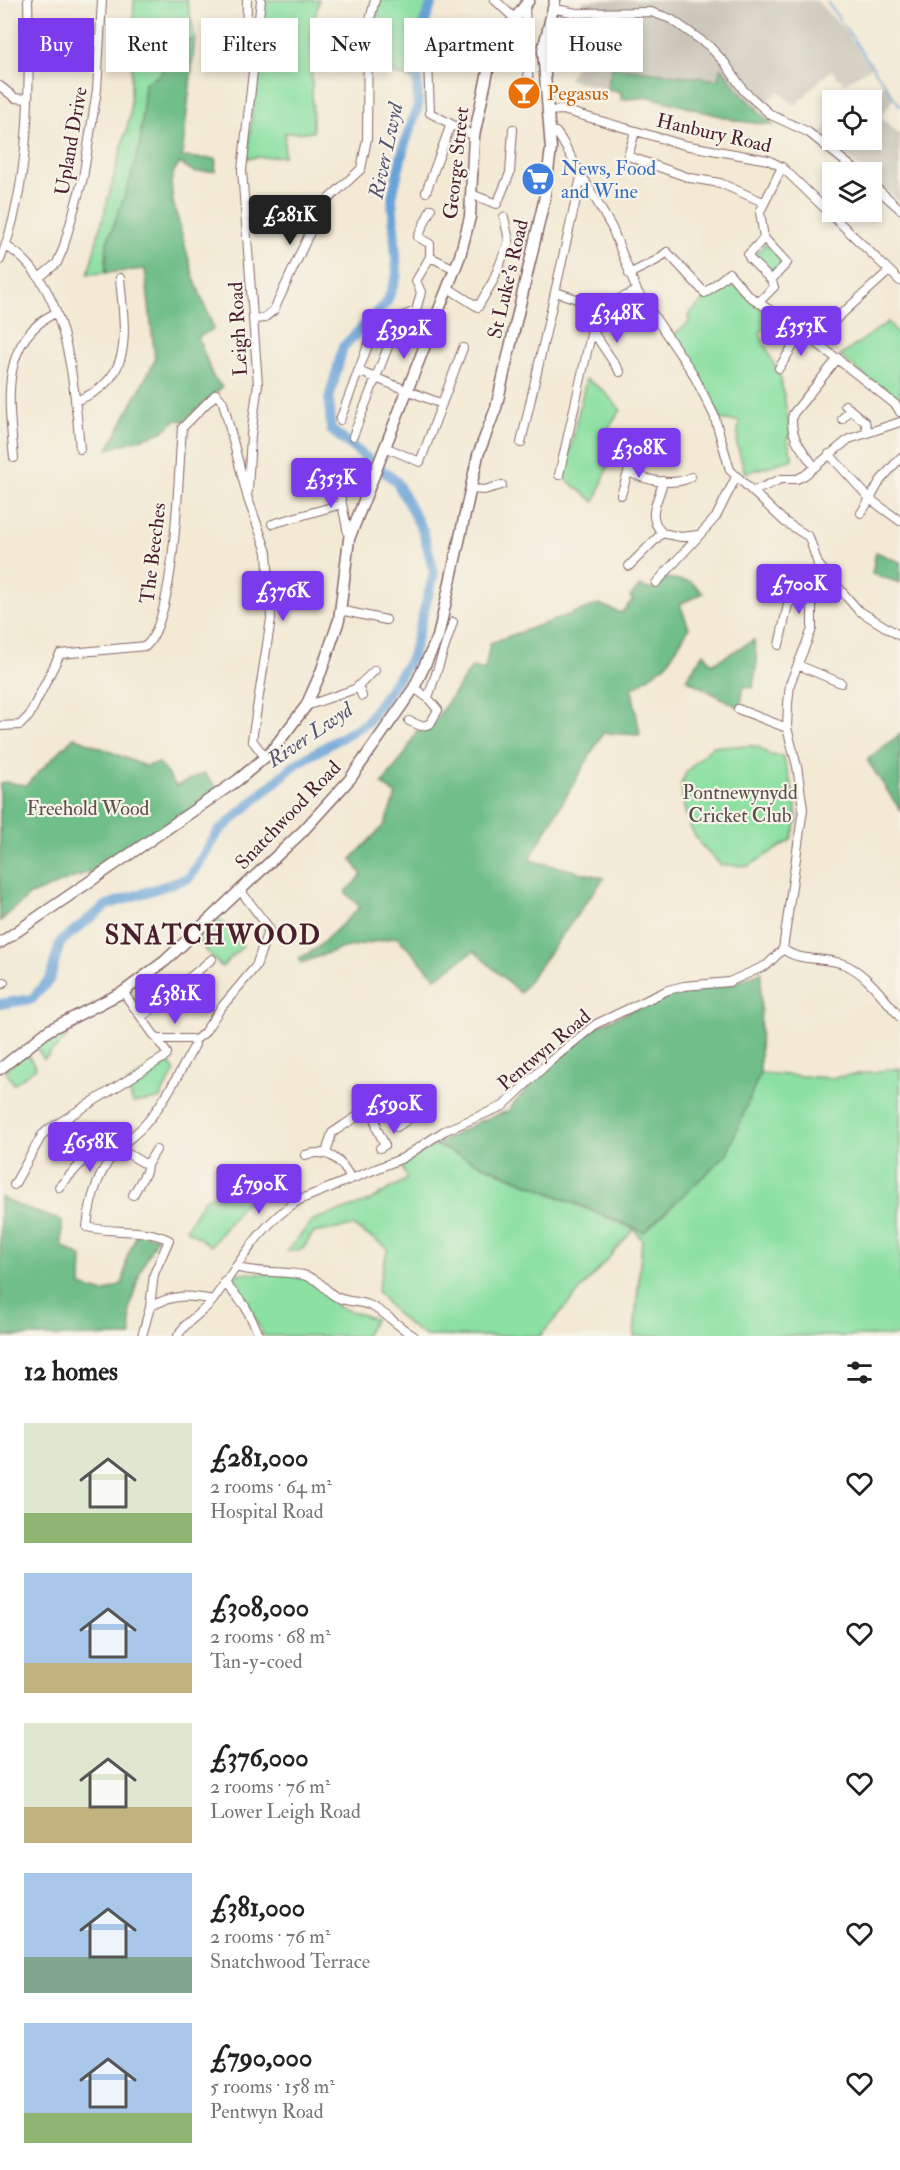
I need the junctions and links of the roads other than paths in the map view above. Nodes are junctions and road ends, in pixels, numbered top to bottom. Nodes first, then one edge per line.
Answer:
1 (28, 0) edge
2 (102, 0) edge
3 (248, 0) edge
4 (261, 0) edge
5 (375, 0) edge
6 (495, 0) edge
7 (527, 3) edge
8 (555, 4) edge
9 (247, 18) edge
10 (259, 18) edge
11 (514, 18) joint
12 (253, 72) edge
13 (428, 72) edge
14 (488, 72) edge
15 (0, 86) edge
16 (529, 93) dead end
17 (28, 99) junction
18 (549, 111) junction
19 (451, 124) junction
20 (513, 129) dead end
21 (550, 131) junction
22 (635, 132) junction
23 (474, 136) junction
24 (846, 162) edge
25 (782, 167) junction
26 (581, 177) junction
27 (426, 192) dead end
28 (882, 193) edge
29 (471, 194) junction
30 (763, 202) junction
31 (431, 209) dead end
32 (900, 209) edge
33 (504, 217) dead end
34 (764, 238) junction
35 (6, 246) junction
36 (430, 257) junction
37 (0, 260) edge
38 (455, 269) junction
39 (889, 271) junction
40 (628, 274) junction
41 (40, 277) junction
42 (120, 278) dead end
43 (771, 280) junction
44 (900, 281) edge
45 (448, 288) junction
46 (637, 291) junction
47 (556, 292) junction
48 (758, 303) junction
49 (600, 307) junction
50 (55, 313) junction
51 (400, 317) dead end
52 (255, 319) junction
53 (592, 330) junction
54 (373, 332) dead end
55 (801, 332) junction
56 (393, 334) dead end
57 (813, 340) junction
58 (463, 348) dead end
59 (838, 358) junction
60 (779, 368) dead end
61 (358, 372) junction
62 (620, 372) dead end
63 (376, 378) junction
64 (408, 390) junction
65 (75, 401) junction
66 (442, 404) junction
67 (900, 412) edge
68 (842, 419) dead end
69 (340, 420) dead end
70 (900, 422) edge
71 (868, 432) junction
72 (353, 436) dead end
73 (521, 443) dead end
74 (385, 447) junction
75 (80, 448) dead end
76 (829, 454) junction
77 (633, 456) dead end
78 (14, 458) dead end
79 (900, 458) edge
80 (815, 466) junction
81 (628, 472) junction
82 (336, 475) dead end
83 (559, 475) dead end
84 (691, 477) dead end
85 (736, 477) junction
86 (663, 481) junction
87 (502, 485) dead end
88 (471, 489) junction
89 (754, 490) junction
90 (621, 495) dead end
91 (248, 499) junction
92 (870, 499) junction
93 (342, 504) junction
94 (861, 513) dead end
95 (900, 521) edge
96 (273, 524) dead end
97 (662, 533) junction
98 (698, 535) junction
99 (349, 539) junction
100 (818, 562) junction
101 (628, 566) dead end
102 (656, 583) dead end
103 (816, 584) junction
104 (340, 610) junction
105 (386, 620) dead end
106 (453, 622) dead end
107 (900, 636) edge
108 (779, 645) dead end
109 (798, 664) junction
110 (375, 670) dead end
111 (841, 683) dead end
112 (358, 686) junction
113 (414, 688) junction
114 (362, 696) dead end
115 (428, 698) junction
116 (306, 706) junction
117 (738, 709) dead end
118 (409, 721) dead end
119 (0, 726) edge
120 (787, 728) junction
121 (266, 757) junction
122 (240, 890) junction
123 (0, 943) edge
124 (783, 949) junction
125 (212, 959) dead end
126 (123, 993) junction
127 (142, 1017) junction
128 (900, 1017) edge
129 (157, 1039) junction
130 (194, 1041) junction
131 (0, 1069) edge
132 (374, 1108) junction
133 (413, 1116) dead end
134 (406, 1121) junction
135 (397, 1127) dead end
136 (119, 1148) junction
137 (380, 1148) dead end
138 (156, 1150) dead end
139 (326, 1153) junction
140 (304, 1155) dead end
141 (147, 1165) junction
142 (351, 1179) junction
143 (14, 1185) dead end
144 (59, 1187) dead end
145 (133, 1196) dead end
146 (235, 1267) junction
147 (224, 1282) junction
148 (213, 1300) junction
149 (150, 1308) junction
150 (179, 1335) edge
151 (142, 1336) edge
152 (260, 1336) edge
153 (414, 1336) edge

1 - 17 street
2 - 41 street, Upland Drive
3 - 9 street, Leigh Road
4 - 10 street, Leigh Road
5 - 52 street
6 - 11 street
7 - 11 main road, George Street
7 - 16 street
8 - 18 main road, St Luke's Road
8 - 24 street
12 - 52 street, Leigh Road
13 - 19 street
14 - 23 main road, George Street
15 - 17 street
17 - 35 street
18 - 21 main road, St Luke's Road
18 - 22 street, Hanbury Road
19 - 23 street
19 - 27 street
20 - 29 street
21 - 26 street
21 - 88 main road, St Luke's Road
22 - 25 street, Hanbury Road
22 - 30 street
23 - 29 main road, George Street
25 - 30 street
25 - 39 street, Hanbury Road
26 - 40 street
26 - 47 street
28 - 32 street
29 - 38 main road, George Street
30 - 34 street
31 - 36 street
33 - 45 street
34 - 43 street
34 - 43 street
35 - 37 street
35 - 41 street
36 - 38 street
36 - 51 street
38 - 45 main road, George Street
39 - 44 street, Hanbury Road
39 - 57 street
40 - 46 street
40 - 48 street
41 - 50 street
42 - 65 street
43 - 48 street
45 - 64 main road, George Street
46 - 49 street
46 - 85 street
47 - 49 street
47 - 73 street
48 - 55 street
49 - 53 street
50 - 65 street
50 - 78 street
52 - 91 street, Leigh Road
53 - 62 street
53 - 83 street
54 - 61 street
55 - 57 street
55 - 60 street
56 - 63 street
57 - 59 street
58 - 66 street
59 - 67 street
59 - 80 street
61 - 63 street
61 - 69 street
63 - 64 street
63 - 72 street
64 - 66 street
64 - 74 main road, George Street
65 - 75 street
66 - 74 street
68 - 71 street
70 - 71 street
71 - 76 street
74 - 99 main road, George Street
76 - 80 street
76 - 92 street
77 - 81 street
79 - 92 street
80 - 89 street
81 - 86 street
81 - 90 street
82 - 93 street
84 - 86 street
85 - 89 street
85 - 98 street
86 - 97 street
87 - 88 street
88 - 113 main road, Snatchwood Road
89 - 100 street
91 - 119 street, The Beeches
91 - 121 street
92 - 94 street
92 - 95 street
93 - 96 street
93 - 99 street
97 - 98 street
97 - 101 street
98 - 102 street
99 - 104 main road, George Street
100 - 103 street
100 - 107 street
103 - 108 street
103 - 109 street
104 - 105 street
104 - 116 main road, George Street
106 - 115 street
109 - 111 street
109 - 120 street
110 - 112 street
112 - 114 street
112 - 116 street
113 - 115 street
113 - 122 main road, Snatchwood Road
115 - 118 street
116 - 121 main road, George Street
117 - 120 street
120 - 124 street
121 - 123 main road, George Street
122 - 126 main road, Snatchwood Road
122 - 130 street
124 - 128 street
124 - 142 street, Pentwyn Road
125 - 127 street
126 - 127 street
126 - 131 main road, Snatchwood Road
127 - 129 street
129 - 130 street
129 - 143 street
130 - 136 street
132 - 134 street
132 - 137 street
132 - 139 street
133 - 134 street
134 - 135 street
136 - 141 street
136 - 144 street
136 - 149 street
138 - 141 street
139 - 140 street
139 - 142 street
141 - 145 street
142 - 146 street, Pentwyn Road
146 - 147 street, Pentwyn Road
146 - 153 street
147 - 148 street, Pentwyn Road
147 - 152 street
148 - 149 street
148 - 150 street, Pentwyn Road
149 - 151 street

